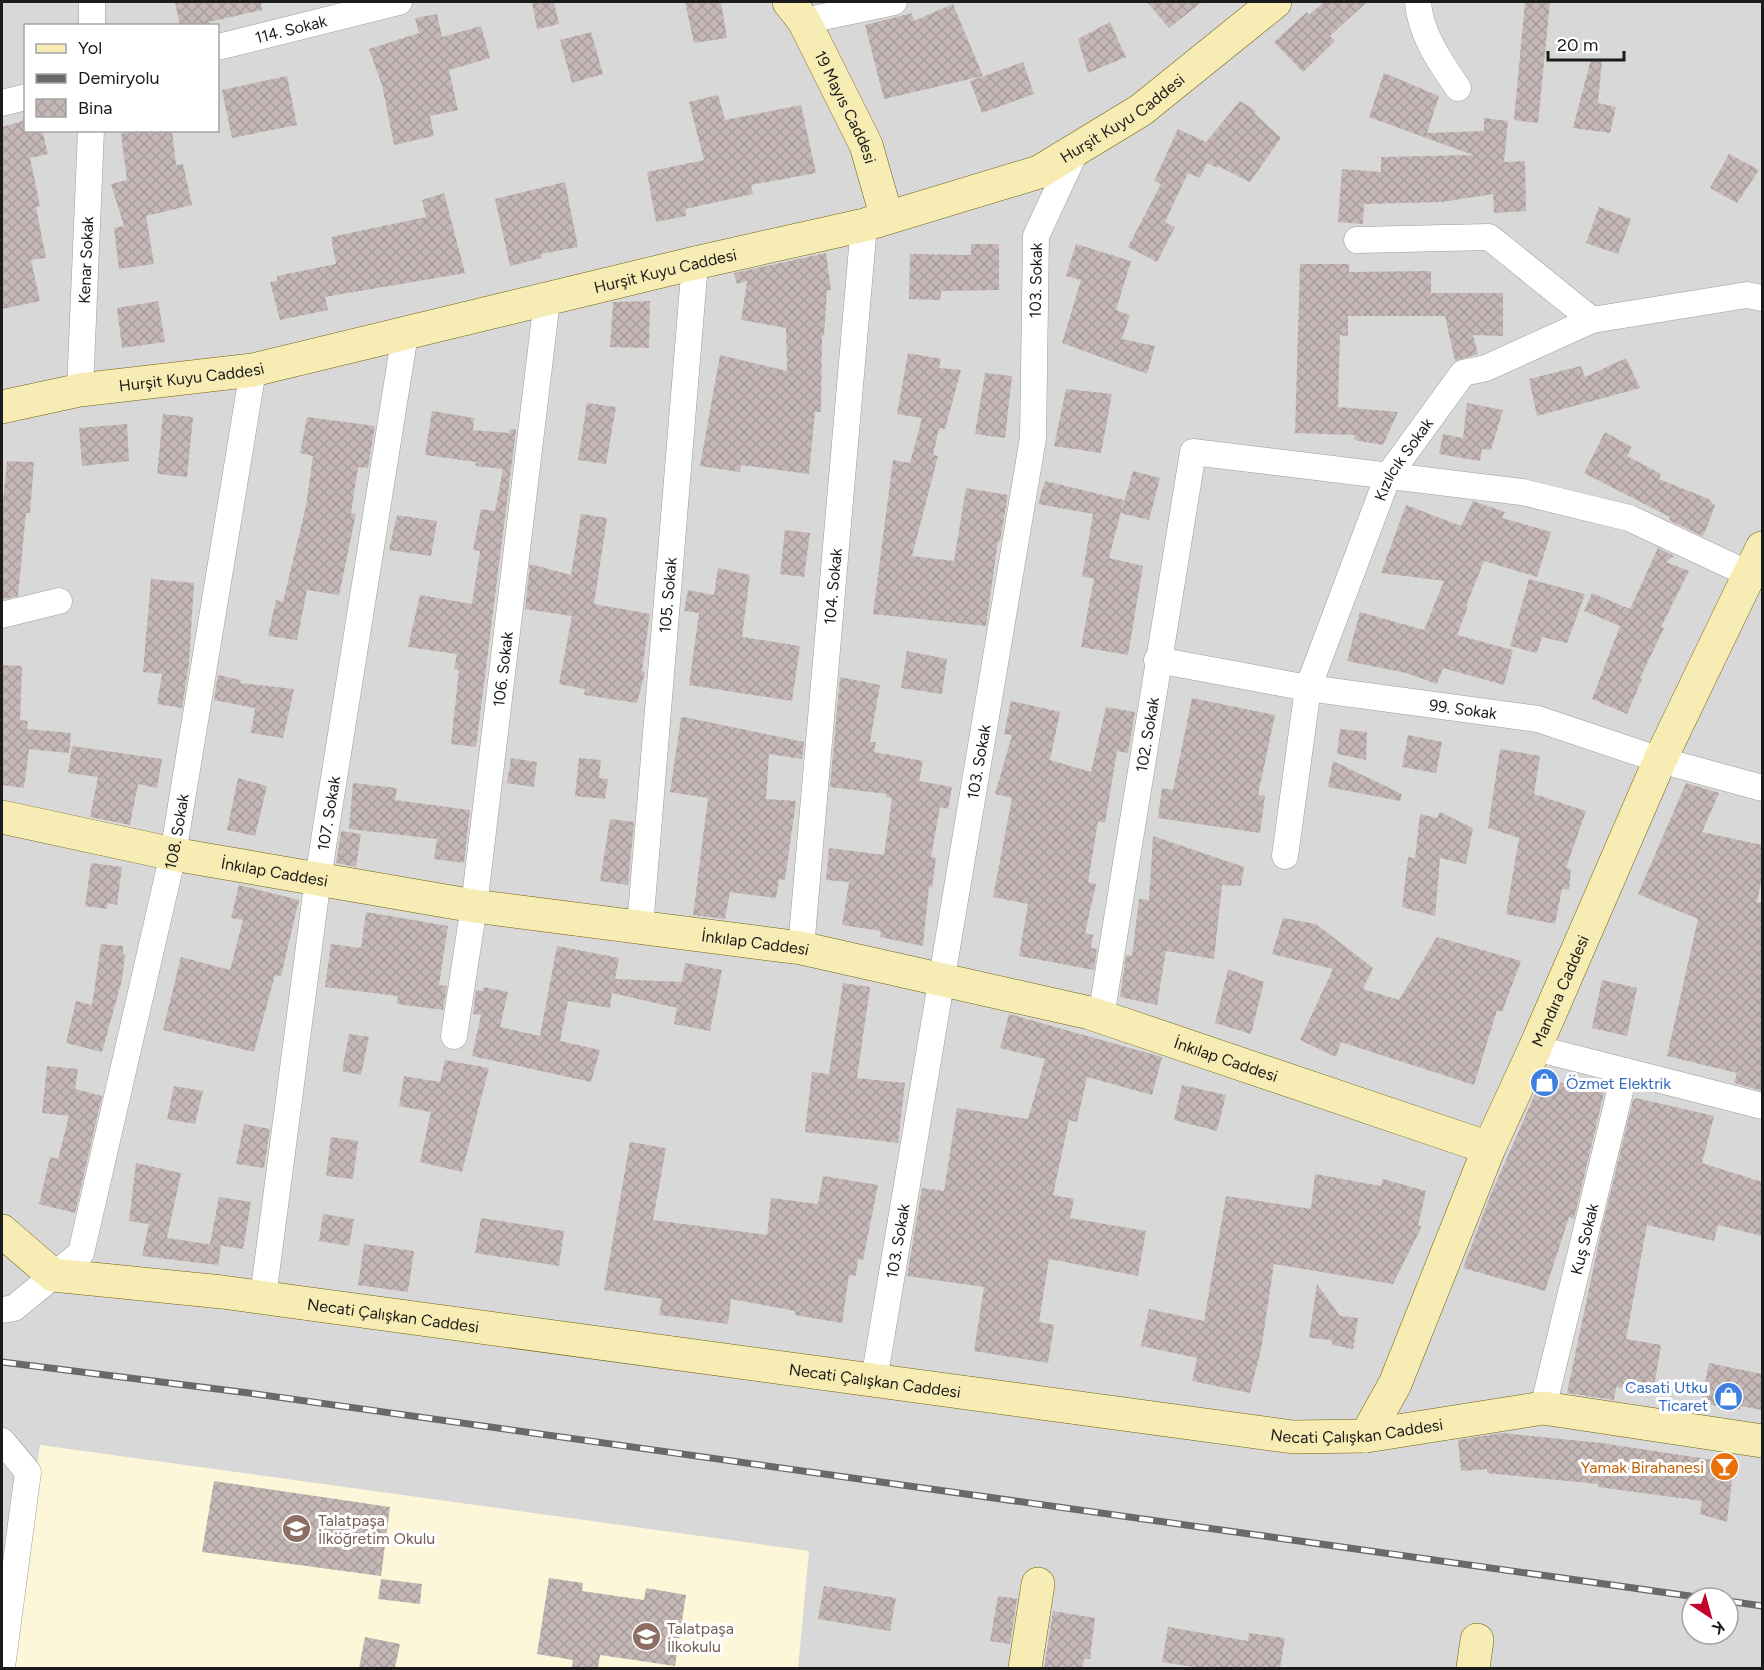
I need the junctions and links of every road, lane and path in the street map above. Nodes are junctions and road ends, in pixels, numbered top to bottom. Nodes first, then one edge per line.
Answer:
1 (92, 2) edge
2 (399, 2) edge
3 (894, 2) edge
4 (1275, 2) edge
5 (1418, 2) edge
6 (797, 11) edge
7 (92, 24) edge
8 (219, 47) edge
9 (1458, 88) dead end
10 (24, 98) edge
11 (2, 103) edge
12 (91, 132) edge
13 (1077, 148) junction
14 (875, 221) junction
15 (1358, 240) dead end
16 (695, 263) junction
17 (1762, 298) edge
18 (547, 300) junction
19 (1592, 320) junction
20 (405, 334) junction
21 (253, 370) junction
22 (80, 390) junction
23 (2, 407) edge
24 (1388, 476) junction
25 (1757, 561) edge
26 (59, 601) dead end
27 (2, 615) edge
28 (1157, 660) junction
29 (1308, 688) junction
30 (1660, 760) junction
31 (1762, 788) edge
32 (2, 817) edge
33 (173, 854) junction
34 (1285, 856) dead end
35 (318, 878) junction
36 (474, 906) junction
37 (640, 927) junction
38 (801, 948) junction
39 (941, 980) junction
40 (1101, 1017) junction
41 (454, 1036) dead end
42 (1535, 1048) junction
43 (1625, 1071) junction
44 (1762, 1106) edge
45 (1489, 1148) junction
46 (2, 1231) edge
47 (53, 1275) junction
48 (263, 1297) junction
49 (2, 1310) edge
50 (874, 1380) junction
51 (1543, 1408) junction
52 (1366, 1437) junction
53 (1762, 1441) edge
54 (2, 1442) edge
55 (1038, 1584) dead end
56 (2, 1667) edge
57 (1025, 1668) edge

1 - 7 street
2 - 8 street, 114. Sokak
3 - 6 street
4 - 13 street, Hurşit Kuyu Caddesi
5 - 9 street
6 - 14 street, 19 Mayıs Caddesi
10 - 11 street
12 - 22 street, Kenar Sokak
13 - 14 street, Hurşit Kuyu Caddesi
13 - 39 street, 103. Sokak
14 - 16 street, Hurşit Kuyu Caddesi
14 - 38 street, 104. Sokak
15 - 19 street
16 - 18 street, Hurşit Kuyu Caddesi
16 - 37 street, 105. Sokak
17 - 19 street, Kızılcık Sokak
18 - 20 street, Hurşit Kuyu Caddesi
18 - 36 street, 106. Sokak
19 - 24 street, Kızılcık Sokak
20 - 21 street, Hurşit Kuyu Caddesi
20 - 35 street, 107. Sokak
21 - 22 street, Hurşit Kuyu Caddesi
21 - 33 street, 108. Sokak
22 - 23 street, Hurşit Kuyu Caddesi
24 - 25 street
24 - 28 street, 102. Sokak
24 - 29 street, Kızılcık Sokak
25 - 30 street, Mandıra Caddesi
26 - 27 street
28 - 29 street, 99. Sokak
28 - 40 street, 102. Sokak
29 - 30 street, 99. Sokak
29 - 34 street, Kızılcık Sokak
30 - 31 street, 99. Sokak
30 - 42 street, Mandıra Caddesi
32 - 33 street, İnkılap Caddesi
33 - 35 street, İnkılap Caddesi
33 - 47 street, 108. Sokak
35 - 36 street, İnkılap Caddesi
35 - 48 street, 107. Sokak
36 - 37 street, İnkılap Caddesi
36 - 41 street, 106. Sokak
37 - 38 street, İnkılap Caddesi
38 - 39 street, İnkılap Caddesi
39 - 40 street, İnkılap Caddesi
39 - 50 street, 103. Sokak
40 - 45 street, İnkılap Caddesi
42 - 43 street
42 - 45 street, Mandıra Caddesi
43 - 44 street
43 - 51 street, Kuş Sokak
45 - 52 street, Mandıra Caddesi
46 - 47 street
47 - 48 street, Necati Çalışkan Caddesi
47 - 49 street, 108. Sokak
48 - 50 street, Necati Çalışkan Caddesi
50 - 52 street, Necati Çalışkan Caddesi
51 - 52 street, Necati Çalışkan Caddesi
51 - 53 street, Necati Çalışkan Caddesi
54 - 56 street
55 - 57 street

